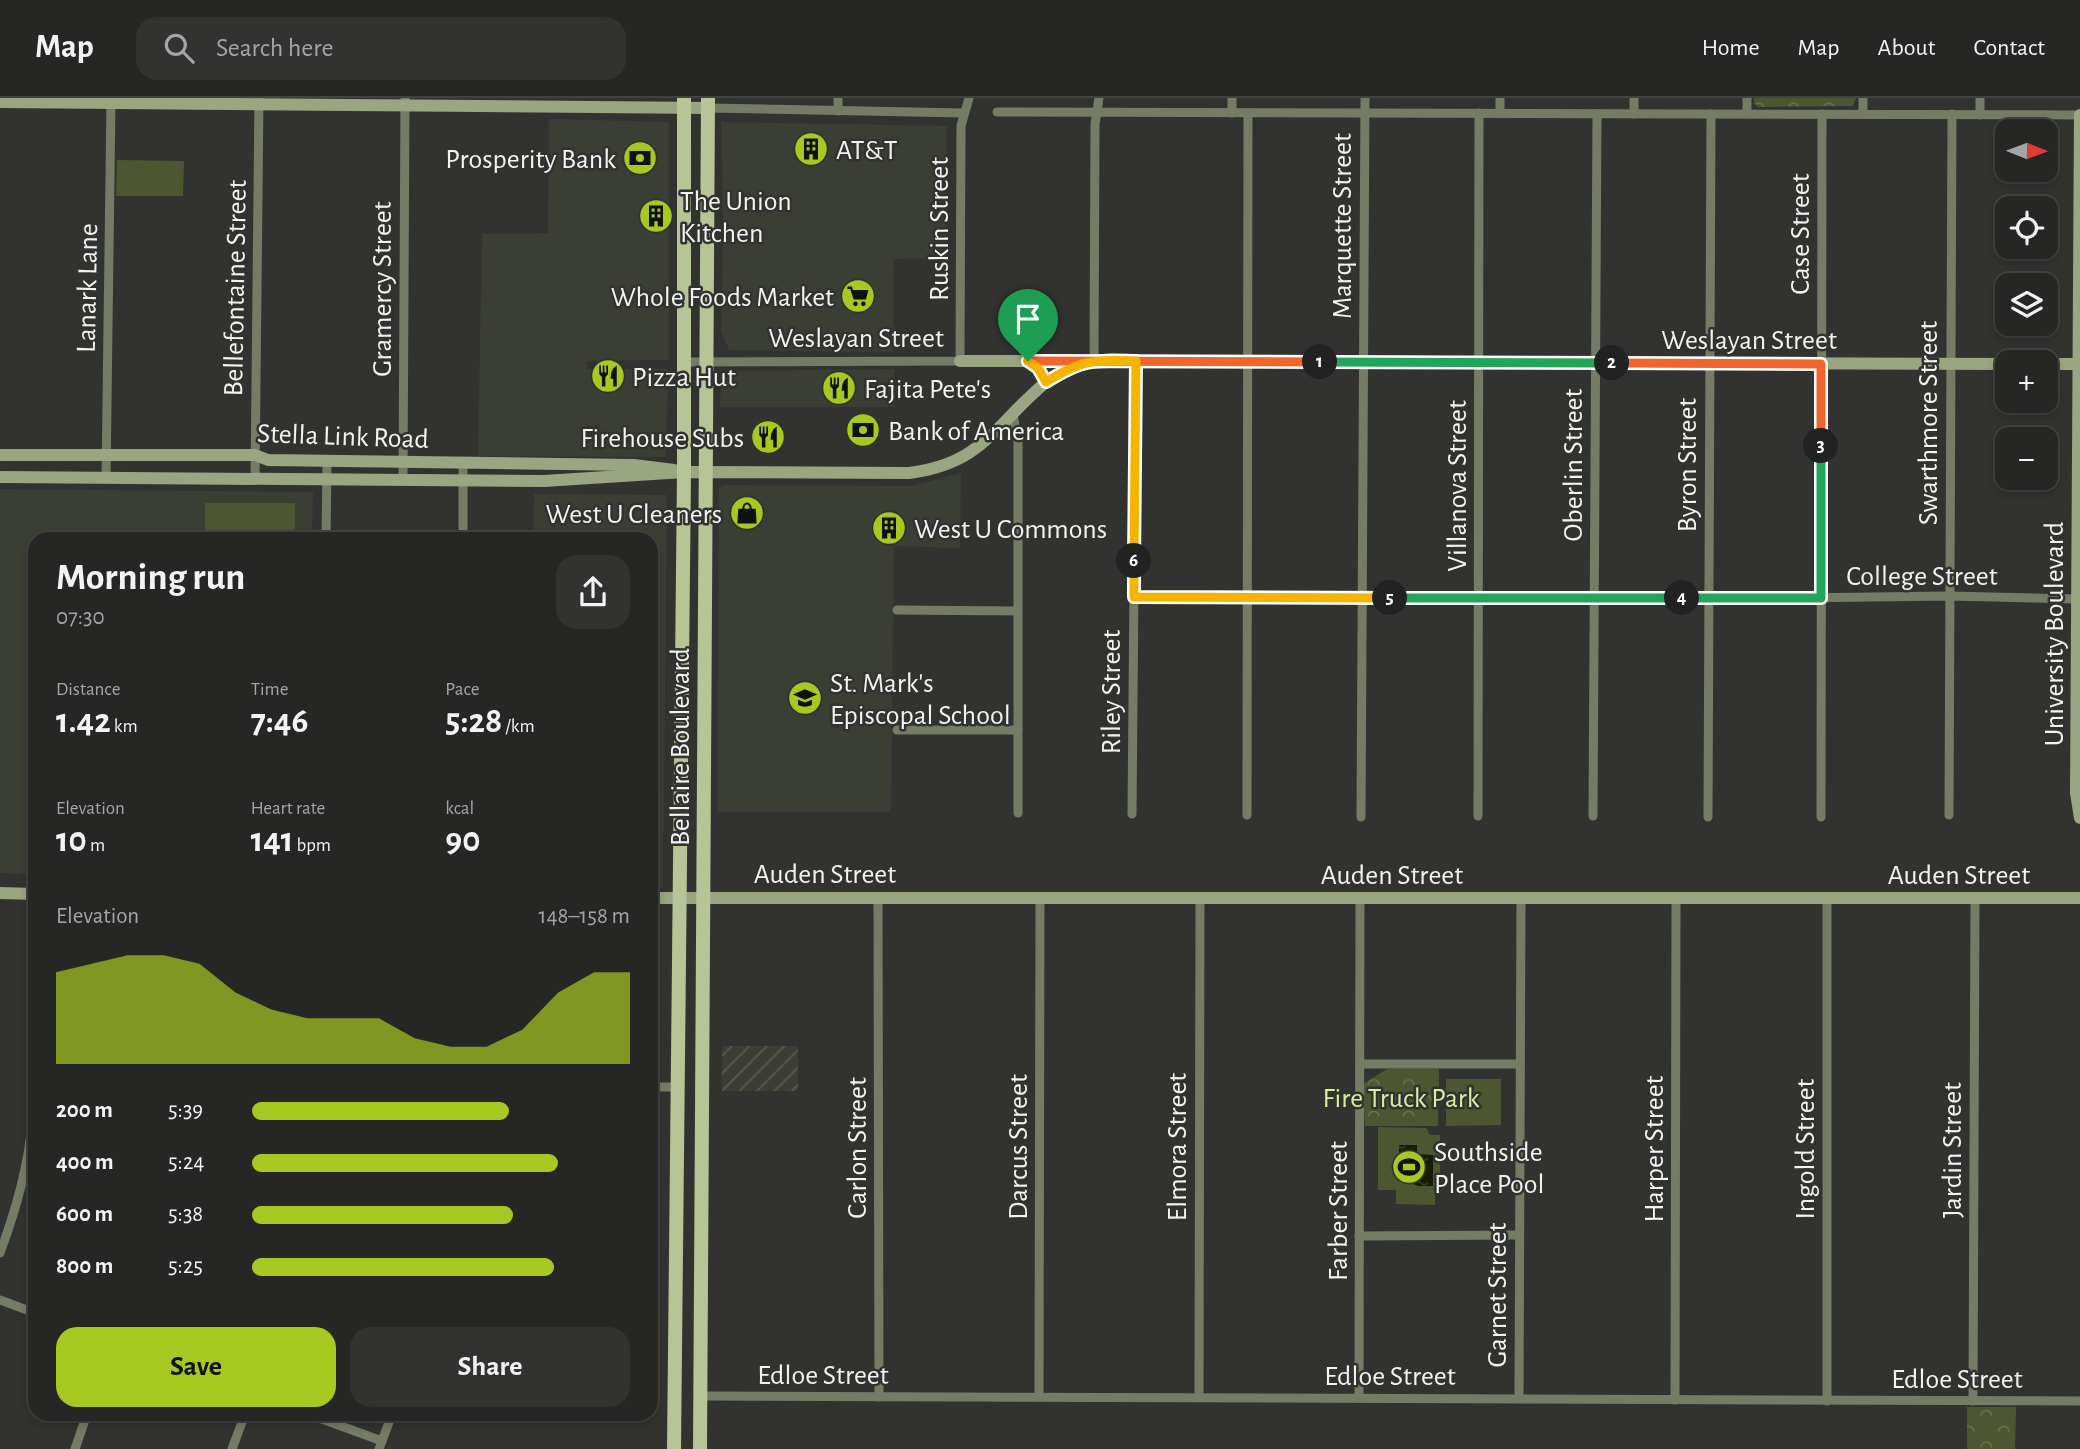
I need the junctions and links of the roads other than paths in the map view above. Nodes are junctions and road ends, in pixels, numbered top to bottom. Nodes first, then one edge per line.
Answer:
1 (838, 98) edge
2 (969, 98) edge
3 (1099, 98) edge
4 (1232, 98) edge
5 (1365, 98) edge
6 (1500, 98) edge
7 (1634, 98) edge
8 (1747, 98) edge
9 (1863, 98) edge
10 (1980, 98) edge
11 (111, 100) edge
12 (259, 101) edge
13 (404, 101) edge
14 (0, 102) edge
15 (684, 103) edge
16 (708, 103) edge
17 (838, 111) junction
18 (996, 112) dead end
19 (964, 113) junction
20 (1096, 113) junction
21 (1232, 113) junction
22 (1248, 113) junction
23 (1365, 113) junction
24 (1479, 113) junction
25 (1500, 113) junction
26 (1597, 114) junction
27 (1634, 114) junction
28 (1711, 114) junction
29 (1747, 114) junction
30 (1822, 114) junction
31 (1863, 114) junction
32 (1952, 114) junction
33 (1980, 114) junction
34 (2080, 115) edge
35 (1094, 360) junction
36 (960, 361) junction
37 (1028, 361) junction
38 (1136, 361) junction
39 (1478, 361) junction
40 (684, 362) junction
41 (705, 362) junction
42 (1248, 362) junction
43 (1363, 362) junction
44 (1595, 363) junction
45 (1710, 364) junction
46 (1821, 364) junction
47 (1951, 364) junction
48 (1995, 364) edge
49 (2058, 364) edge
50 (2079, 364) edge
51 (1046, 382) junction
52 (1013, 415) junction
53 (0, 454) edge
54 (16, 455) junction
55 (41, 455) junction
56 (107, 455) junction
57 (255, 455) junction
58 (327, 461) junction
59 (403, 463) junction
60 (463, 463) junction
61 (545, 463) junction
62 (684, 472) junction
63 (705, 473) junction
64 (0, 477) edge
65 (16, 477) junction
66 (41, 478) junction
67 (106, 478) junction
68 (327, 479) junction
69 (403, 479) junction
70 (255, 480) junction
71 (463, 480) junction
72 (544, 481) junction
73 (326, 532) edge
74 (463, 532) edge
75 (683, 581) junction
76 (704, 581) junction
77 (1949, 596) junction
78 (1134, 597) junction
79 (1478, 597) junction
80 (1594, 597) junction
81 (1248, 598) junction
82 (1362, 598) junction
83 (1821, 598) junction
84 (1709, 599) junction
85 (2079, 599) edge
86 (897, 610) dead end
87 (1018, 611) junction
88 (897, 730) dead end
89 (1018, 730) junction
90 (704, 734) junction
91 (681, 735) junction
92 (1018, 813) dead end
93 (1132, 814) dead end
94 (1247, 815) dead end
95 (1949, 815) dead end
96 (1478, 816) dead end
97 (1593, 816) dead end
98 (1360, 817) dead end
99 (1708, 817) dead end
100 (1821, 817) dead end
101 (2080, 818) edge
102 (0, 893) edge
103 (28, 894) edge
104 (658, 898) edge
105 (680, 898) junction
106 (703, 898) junction
107 (878, 898) junction
108 (1040, 898) junction
109 (1200, 898) junction
110 (1360, 898) junction
111 (1521, 898) junction
112 (1676, 898) junction
113 (1827, 898) junction
114 (1975, 898) junction
115 (2080, 898) edge
116 (1360, 1064) junction
117 (1520, 1064) junction
118 (658, 1087) edge
119 (678, 1087) junction
120 (678, 1127) junction
121 (702, 1127) junction
122 (28, 1150) edge
123 (1519, 1235) junction
124 (1359, 1236) junction
125 (0, 1253) edge
126 (676, 1273) junction
127 (702, 1273) junction
128 (0, 1300) edge
129 (28, 1310) edge
130 (675, 1396) junction
131 (701, 1396) junction
132 (879, 1397) junction
133 (1039, 1397) junction
134 (1199, 1397) junction
135 (1359, 1397) junction
136 (1518, 1398) junction
137 (1675, 1400) junction
138 (1827, 1401) junction
139 (1973, 1401) junction
140 (2080, 1401) edge
141 (85, 1421) edge
142 (242, 1421) edge
143 (324, 1421) edge
144 (390, 1421) edge
145 (381, 1445) edge
146 (75, 1449) edge
147 (232, 1449) edge
148 (674, 1449) edge
149 (700, 1449) edge

1 - 17 street
2 - 19 street, Ruskin Street
3 - 20 street
4 - 21 street
5 - 23 street, Marquette Street
6 - 25 street
7 - 27 street
8 - 29 street
9 - 31 street
10 - 33 street
11 - 12 street
11 - 14 street
11 - 56 street, Lanark Lane
12 - 13 street
12 - 57 street, Bellefontaine Street
13 - 15 street
13 - 59 street, Gramercy Street
15 - 16 street
15 - 40 main road, Bellaire Boulevard
16 - 17 street
16 - 41 main road, Bellaire Boulevard
17 - 19 street
18 - 20 street
19 - 36 street, Ruskin Street
20 - 21 street
20 - 35 street
21 - 22 street
22 - 23 street
22 - 42 street
23 - 24 street
23 - 43 street, Marquette Street
24 - 25 street
24 - 39 street, Villanova Street
25 - 26 street
26 - 27 street
26 - 44 street, Oberlin Street
27 - 28 street
28 - 29 street
28 - 45 street, Byron Street
29 - 30 street
30 - 31 street
30 - 46 street, Case Street
31 - 32 street
32 - 33 street
32 - 47 street, Swarthmore Street
33 - 34 street
34 - 50 street, University Boulevard
35 - 37 street, Weslayan Street
35 - 38 street, Weslayan Street
35 - 51 street, Stella Link Road
36 - 37 street, Weslayan Street
36 - 41 street, Weslayan Street
37 - 51 street
38 - 42 street, Weslayan Street
38 - 78 street, Riley Street
39 - 43 street, Weslayan Street
39 - 44 street, Weslayan Street
39 - 79 street, Villanova Street
40 - 41 street, Weslayan Street
40 - 62 main road, Bellaire Boulevard
41 - 63 main road, Bellaire Boulevard
42 - 43 street, Weslayan Street
42 - 81 street
43 - 82 street, Marquette Street
44 - 45 street, Weslayan Street
44 - 80 street, Oberlin Street
45 - 46 street, Weslayan Street
45 - 84 street, Byron Street
46 - 47 street, Weslayan Street
46 - 83 street, Case Street
47 - 48 street, Weslayan Street
47 - 77 street, Swarthmore Street
49 - 50 street
50 - 85 street, University Boulevard
51 - 52 street, Stella Link Road
52 - 63 street, Stella Link Road
52 - 87 street
53 - 54 street, Stella Link Road
54 - 55 street, Stella Link Road
54 - 65 street
55 - 56 street, Stella Link Road
55 - 66 street
56 - 57 street, Stella Link Road
56 - 67 street, Lanark Lane
57 - 58 street, Stella Link Road
57 - 70 street, Bellefontaine Street
58 - 59 street, Stella Link Road
58 - 68 street
59 - 60 street, Stella Link Road
59 - 69 street, Gramercy Street
60 - 61 street, Stella Link Road
60 - 71 street
61 - 62 street, Stella Link Road
61 - 72 street
62 - 63 street, Stella Link Road
62 - 72 street, Stella Link Road
62 - 75 main road, Bellaire Boulevard
63 - 76 main road, Bellaire Boulevard
64 - 65 street, Stella Link Road
65 - 66 street, Stella Link Road
66 - 67 street, Stella Link Road
67 - 70 street, Stella Link Road
68 - 69 street, Stella Link Road
68 - 70 street, Stella Link Road
68 - 73 street
69 - 71 street, Stella Link Road
71 - 72 street, Stella Link Road
71 - 74 street
75 - 76 main road
75 - 91 main road, Bellaire Boulevard
76 - 90 main road, Bellaire Boulevard
77 - 83 street, College Street
77 - 85 street, College Street
77 - 95 street, Swarthmore Street
78 - 81 street, College Street
78 - 93 street, Riley Street
79 - 80 street, College Street
79 - 82 street, College Street
79 - 96 street, Villanova Street
80 - 84 street, College Street
80 - 97 street, Oberlin Street
81 - 82 street, College Street
81 - 94 street
82 - 98 street, Marquette Street
83 - 84 street, College Street
83 - 100 street, Case Street
84 - 99 street, Byron Street
85 - 101 street, University Boulevard
86 - 87 street
87 - 89 street
88 - 89 street
89 - 92 street
90 - 91 main road
90 - 106 main road, Bellaire Boulevard
91 - 105 main road, Bellaire Boulevard
102 - 103 street
104 - 105 street, Auden Street
105 - 106 street, Auden Street
105 - 119 main road, Bellaire Boulevard
106 - 107 street, Auden Street
106 - 121 main road, Bellaire Boulevard
107 - 108 street, Auden Street
107 - 132 street, Carlon Street
108 - 109 street, Auden Street
108 - 133 street, Darcus Street
109 - 110 street, Auden Street
109 - 134 street, Elmora Street
110 - 111 street, Auden Street
110 - 116 street, Farber Street
111 - 112 street, Auden Street
111 - 117 street, Garnet Street
112 - 113 street, Auden Street
112 - 137 street, Harper Street
113 - 114 street, Auden Street
113 - 138 street, Ingold Street
114 - 115 street, Auden Street
114 - 139 street, Jardin Street
116 - 117 street
116 - 124 street, Farber Street
117 - 123 street, Garnet Street
118 - 119 street
119 - 120 main road, Bellaire Boulevard
120 - 121 main road
120 - 126 main road, Bellaire Boulevard
121 - 127 main road, Bellaire Boulevard
122 - 125 street
123 - 124 street
123 - 136 street, Garnet Street
124 - 135 street, Farber Street
126 - 127 main road
126 - 130 main road, Bellaire Boulevard
127 - 131 main road, Bellaire Boulevard
128 - 129 street
130 - 131 main road
130 - 148 main road, Bellaire Boulevard
131 - 132 street, Edloe Street
131 - 149 main road, Bellaire Boulevard
132 - 133 street, Edloe Street
133 - 134 street, Edloe Street
134 - 135 street, Edloe Street
135 - 136 street, Edloe Street
136 - 137 street, Edloe Street
137 - 138 street, Edloe Street
138 - 139 street, Edloe Street
139 - 140 street, Edloe Street
141 - 146 street
142 - 147 street
143 - 145 street
144 - 145 street

